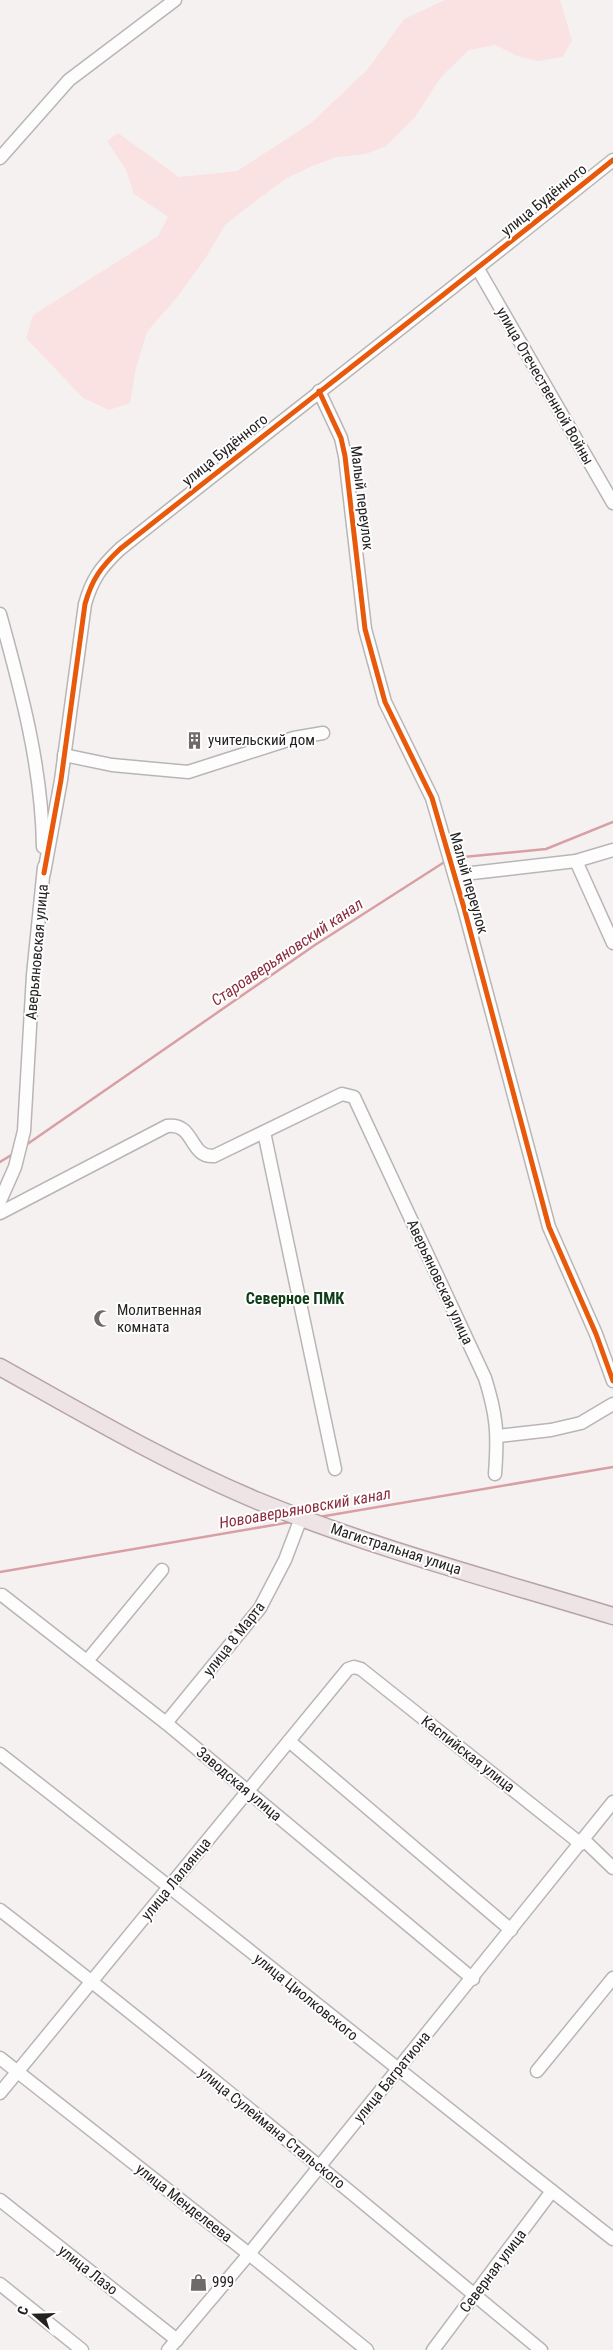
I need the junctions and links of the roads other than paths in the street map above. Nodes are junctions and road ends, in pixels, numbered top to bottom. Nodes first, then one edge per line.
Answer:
1 (175, 0) edge
2 (0, 158) edge
3 (613, 160) edge
4 (478, 269) junction
5 (319, 391) junction
6 (613, 502) edge
7 (0, 614) edge
8 (323, 733) dead end
9 (64, 755) junction
10 (613, 850) edge
11 (576, 861) junction
12 (44, 874) junction
13 (455, 875) junction
14 (613, 943) edge
15 (264, 1132) junction
16 (0, 1201) edge
17 (0, 1213) edge
18 (0, 1367) edge
19 (613, 1381) edge
20 (613, 1404) edge
21 (498, 1436) junction
22 (335, 1469) dead end
23 (496, 1474) dead end
24 (301, 1518) junction
25 (162, 1570) dead end
26 (2, 1594) dead end
27 (613, 1616) edge
28 (87, 1660) junction
29 (354, 1667) joint
30 (166, 1723) junction
31 (289, 1741) junction
32 (0, 1754) edge
33 (248, 1791) junction
34 (613, 1802) edge
35 (582, 1842) junction
36 (613, 1868) edge
37 (170, 1886) junction
38 (0, 1910) edge
39 (511, 1930) junction
40 (473, 1978) junction
41 (613, 1978) edge
42 (92, 1981) junction
43 (0, 2058) edge
44 (397, 2070) junction
45 (537, 2071) dead end
46 (18, 2072) junction
47 (0, 2093) edge
48 (320, 2166) junction
49 (552, 2191) junction
50 (0, 2200) edge
51 (613, 2239) edge
52 (249, 2254) junction
53 (0, 2284) edge
54 (475, 2296) junction
55 (177, 2340) junction
56 (82, 2350) edge
57 (168, 2350) edge
58 (367, 2350) edge
59 (433, 2350) edge
60 (541, 2350) edge

1 - 2 street
3 - 4 street, улица Будённого
4 - 5 street, улица Будённого
4 - 6 street, улица Отечественной Войны
5 - 9 street, улица Будённого
5 - 13 street, Малый переулок
7 - 12 street, Аверьяновская улица
8 - 9 street
9 - 12 street, улица Будённого
10 - 11 street
11 - 13 street
11 - 14 street
12 - 16 street, Аверьяновская улица
13 - 19 street, Малый переулок
15 - 17 street
15 - 21 street, Аверьяновская улица
15 - 22 street
18 - 24 main road, Магистральная улица
20 - 21 street
21 - 23 street, Аверьяновская улица
24 - 27 main road, Магистральная улица
24 - 30 street, улица 8 Марта
25 - 28 street
26 - 28 street, Заводская улица
28 - 30 street, Заводская улица
29 - 31 street, улица Лалаянца
29 - 35 street, Каспийская улица
30 - 33 street, Заводская улица
31 - 33 street, улица Лалаянца
31 - 39 street
32 - 37 street, улица Циолковского
33 - 37 street, улица Лалаянца
33 - 40 street, Заводская улица
34 - 35 street, улица Багратиона
35 - 36 street, Каспийская улица
35 - 39 street, улица Багратиона
37 - 42 street, улица Лалаянца
37 - 44 street, улица Циолковского
38 - 42 street, улица Сулеймана Стальского
39 - 40 street, улица Багратиона
40 - 44 street, улица Багратиона
41 - 45 street
42 - 46 street, улица Лалаянца
42 - 48 street, улица Сулеймана Стальского
43 - 46 street, улица Менделеева
44 - 48 street, улица Багратиона
44 - 49 street, улица Циолковского
46 - 47 street, улица Лалаянца
46 - 52 street, улица Менделеева
48 - 52 street, улица Багратиона
48 - 54 street, улица Сулеймана Стальского
49 - 51 street, улица Циолковского
49 - 54 street, Северная улица
50 - 55 street, улица Лазо
52 - 55 street, улица Багратиона
52 - 58 street, улица Менделеева
53 - 56 street
54 - 59 street, Северная улица
54 - 60 street, улица Сулеймана Стальского
55 - 57 street, улица Багратиона

